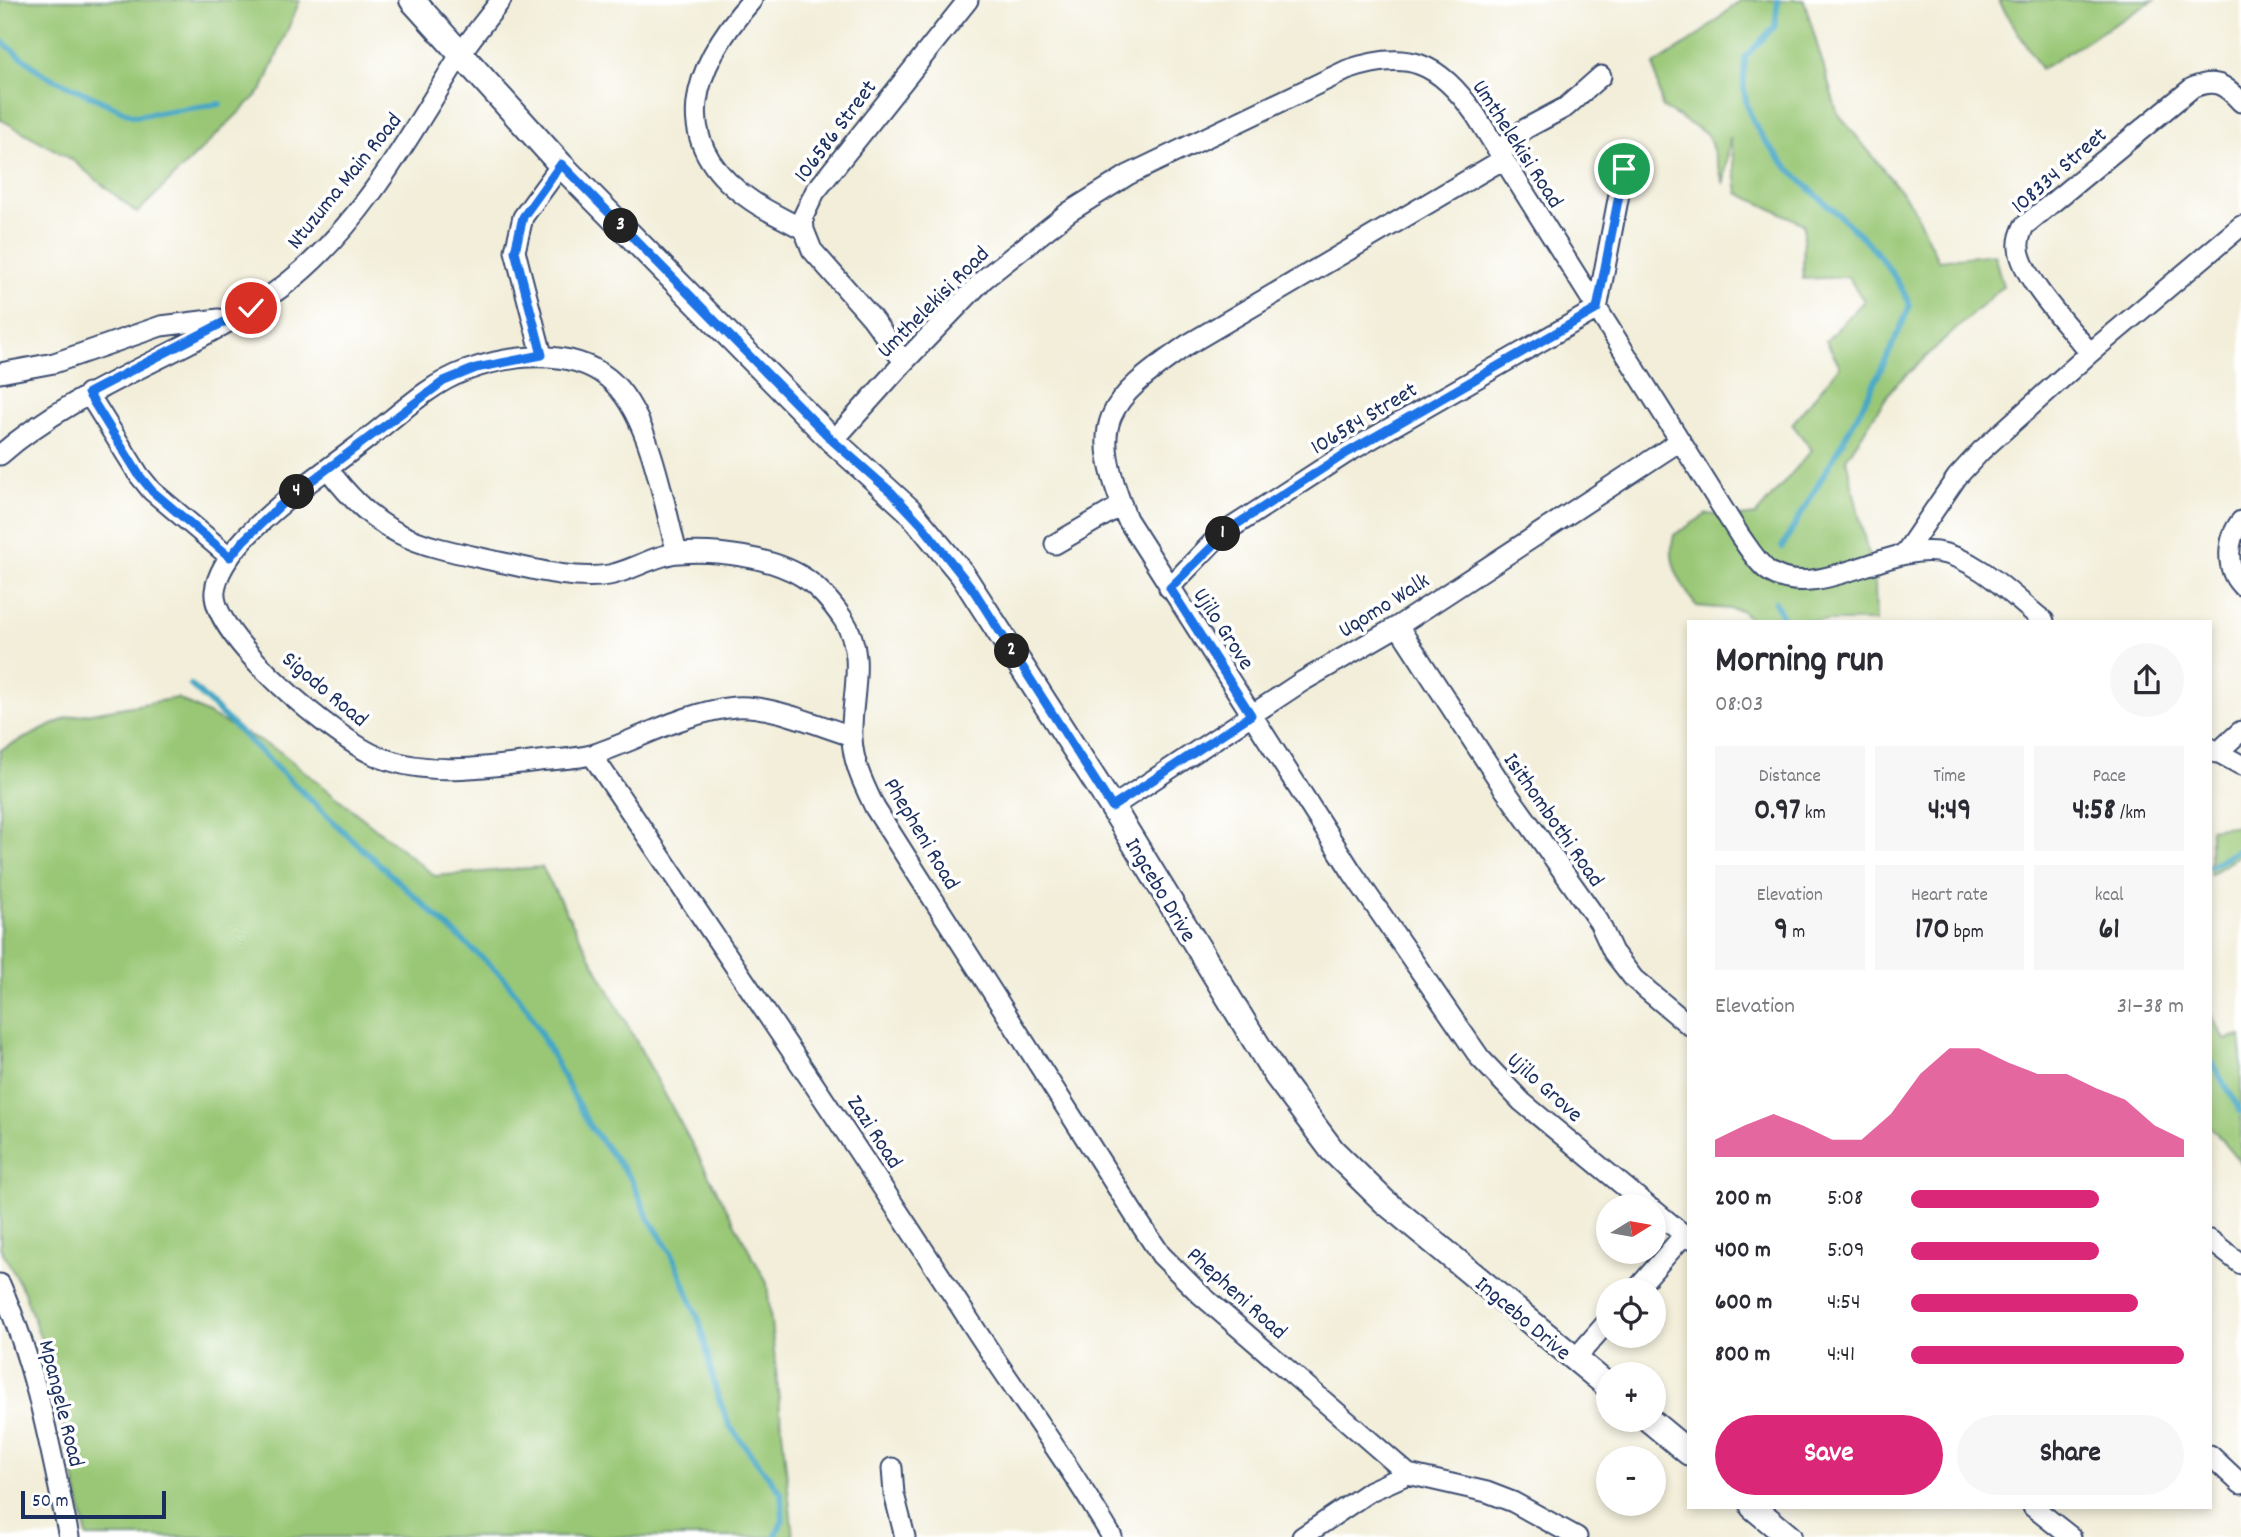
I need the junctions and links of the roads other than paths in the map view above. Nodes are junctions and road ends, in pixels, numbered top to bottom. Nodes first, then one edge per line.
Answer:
1 (412, 0) edge
2 (501, 0) edge
3 (752, 0) edge
4 (968, 0) edge
5 (460, 54) junction
6 (1601, 76) dead end
7 (2241, 102) edge
8 (1502, 160) junction
9 (561, 164) junction
10 (1624, 169) dead end
11 (2241, 226) edge
12 (804, 230) junction
13 (1597, 309) junction
14 (233, 317) junction
15 (2090, 353) junction
16 (542, 355) junction
17 (904, 362) junction
18 (0, 373) edge
19 (88, 393) junction
20 (833, 441) junction
21 (1680, 441) junction
22 (0, 455) edge
23 (328, 469) junction
24 (1122, 505) junction
25 (2241, 522) edge
26 (1055, 544) dead end
27 (677, 553) junction
28 (1905, 553) junction
29 (230, 557) junction
30 (2241, 585) edge
31 (1170, 588) junction
32 (2043, 620) edge
33 (1398, 626) junction
34 (1251, 715) junction
35 (2241, 731) edge
36 (852, 736) junction
37 (2214, 751) edge
38 (592, 755) junction
39 (2241, 765) edge
40 (1112, 807) junction
41 (1686, 1017) edge
42 (1633, 1194) edge
43 (1666, 1220) edge
44 (1686, 1237) edge
45 (2212, 1242) edge
46 (2241, 1265) edge
47 (1647, 1278) edge
48 (1, 1290) edge
49 (1596, 1335) edge
50 (1575, 1359) junction
51 (1596, 1376) edge
52 (1664, 1432) edge
53 (1687, 1451) edge
54 (2212, 1457) edge
55 (892, 1468) dead end
56 (1408, 1474) junction
57 (2241, 1484) edge
58 (1755, 1509) edge
59 (2036, 1509) edge
60 (69, 1537) edge
61 (905, 1537) edge
62 (1112, 1537) edge
63 (1302, 1537) edge
64 (1577, 1537) edge
65 (1790, 1537) edge
66 (2071, 1537) edge

1 - 5 main road, Ingcebo Drive
2 - 5 street, Ntuzuma Main Road
3 - 12 street
4 - 12 street, 106586 Street
5 - 9 main road, Ingcebo Drive
5 - 14 street, Ntuzuma Main Road
6 - 8 street
7 - 15 street, 108334 Street
8 - 13 street, Umthelekisi Road
8 - 17 street, Umthelekisi Road
8 - 24 street, Ujilo Grove
9 - 16 street
9 - 20 main road, Ingcebo Drive
10 - 13 street
11 - 15 street
12 - 17 street
13 - 21 street, Umthelekisi Road
13 - 31 street, 106584 Street
14 - 18 street
14 - 19 street, Ntuzuma Main Road
15 - 28 street
16 - 23 street, Sigodo Road
16 - 27 street, Sigodo Road
17 - 20 street, Umthelekisi Road
19 - 22 street, Ntuzuma Main Road
19 - 29 street
20 - 40 main road, Ingcebo Drive
21 - 28 street, Umthelekisi Road
21 - 33 street, Uqomo Walk
23 - 27 street, Phepheni Road
23 - 29 street, Sigodo Road
24 - 26 street
24 - 31 street, Ujilo Grove
25 - 30 street
27 - 36 street, Phepheni Road
28 - 32 street, Umthelekisi Road
29 - 38 street, Sigodo Road
31 - 34 street, Ujilo Grove
33 - 34 street, Uqomo Walk
33 - 41 street, Isithombothi Road
34 - 40 street, Uqomo Walk
34 - 42 street, Ujilo Grove
35 - 37 street
36 - 38 street, Sigodo Road
36 - 56 street, Phepheni Road
37 - 39 street
38 - 62 street, Zazi Road
40 - 50 main road, Ingcebo Drive
43 - 44 street
44 - 47 street
45 - 46 street
48 - 60 street, Mpangele Road
49 - 50 street
50 - 51 main road, Ingcebo Drive
52 - 53 main road
54 - 57 street
55 - 61 street
56 - 63 street
56 - 64 street
58 - 65 main road
59 - 66 street

